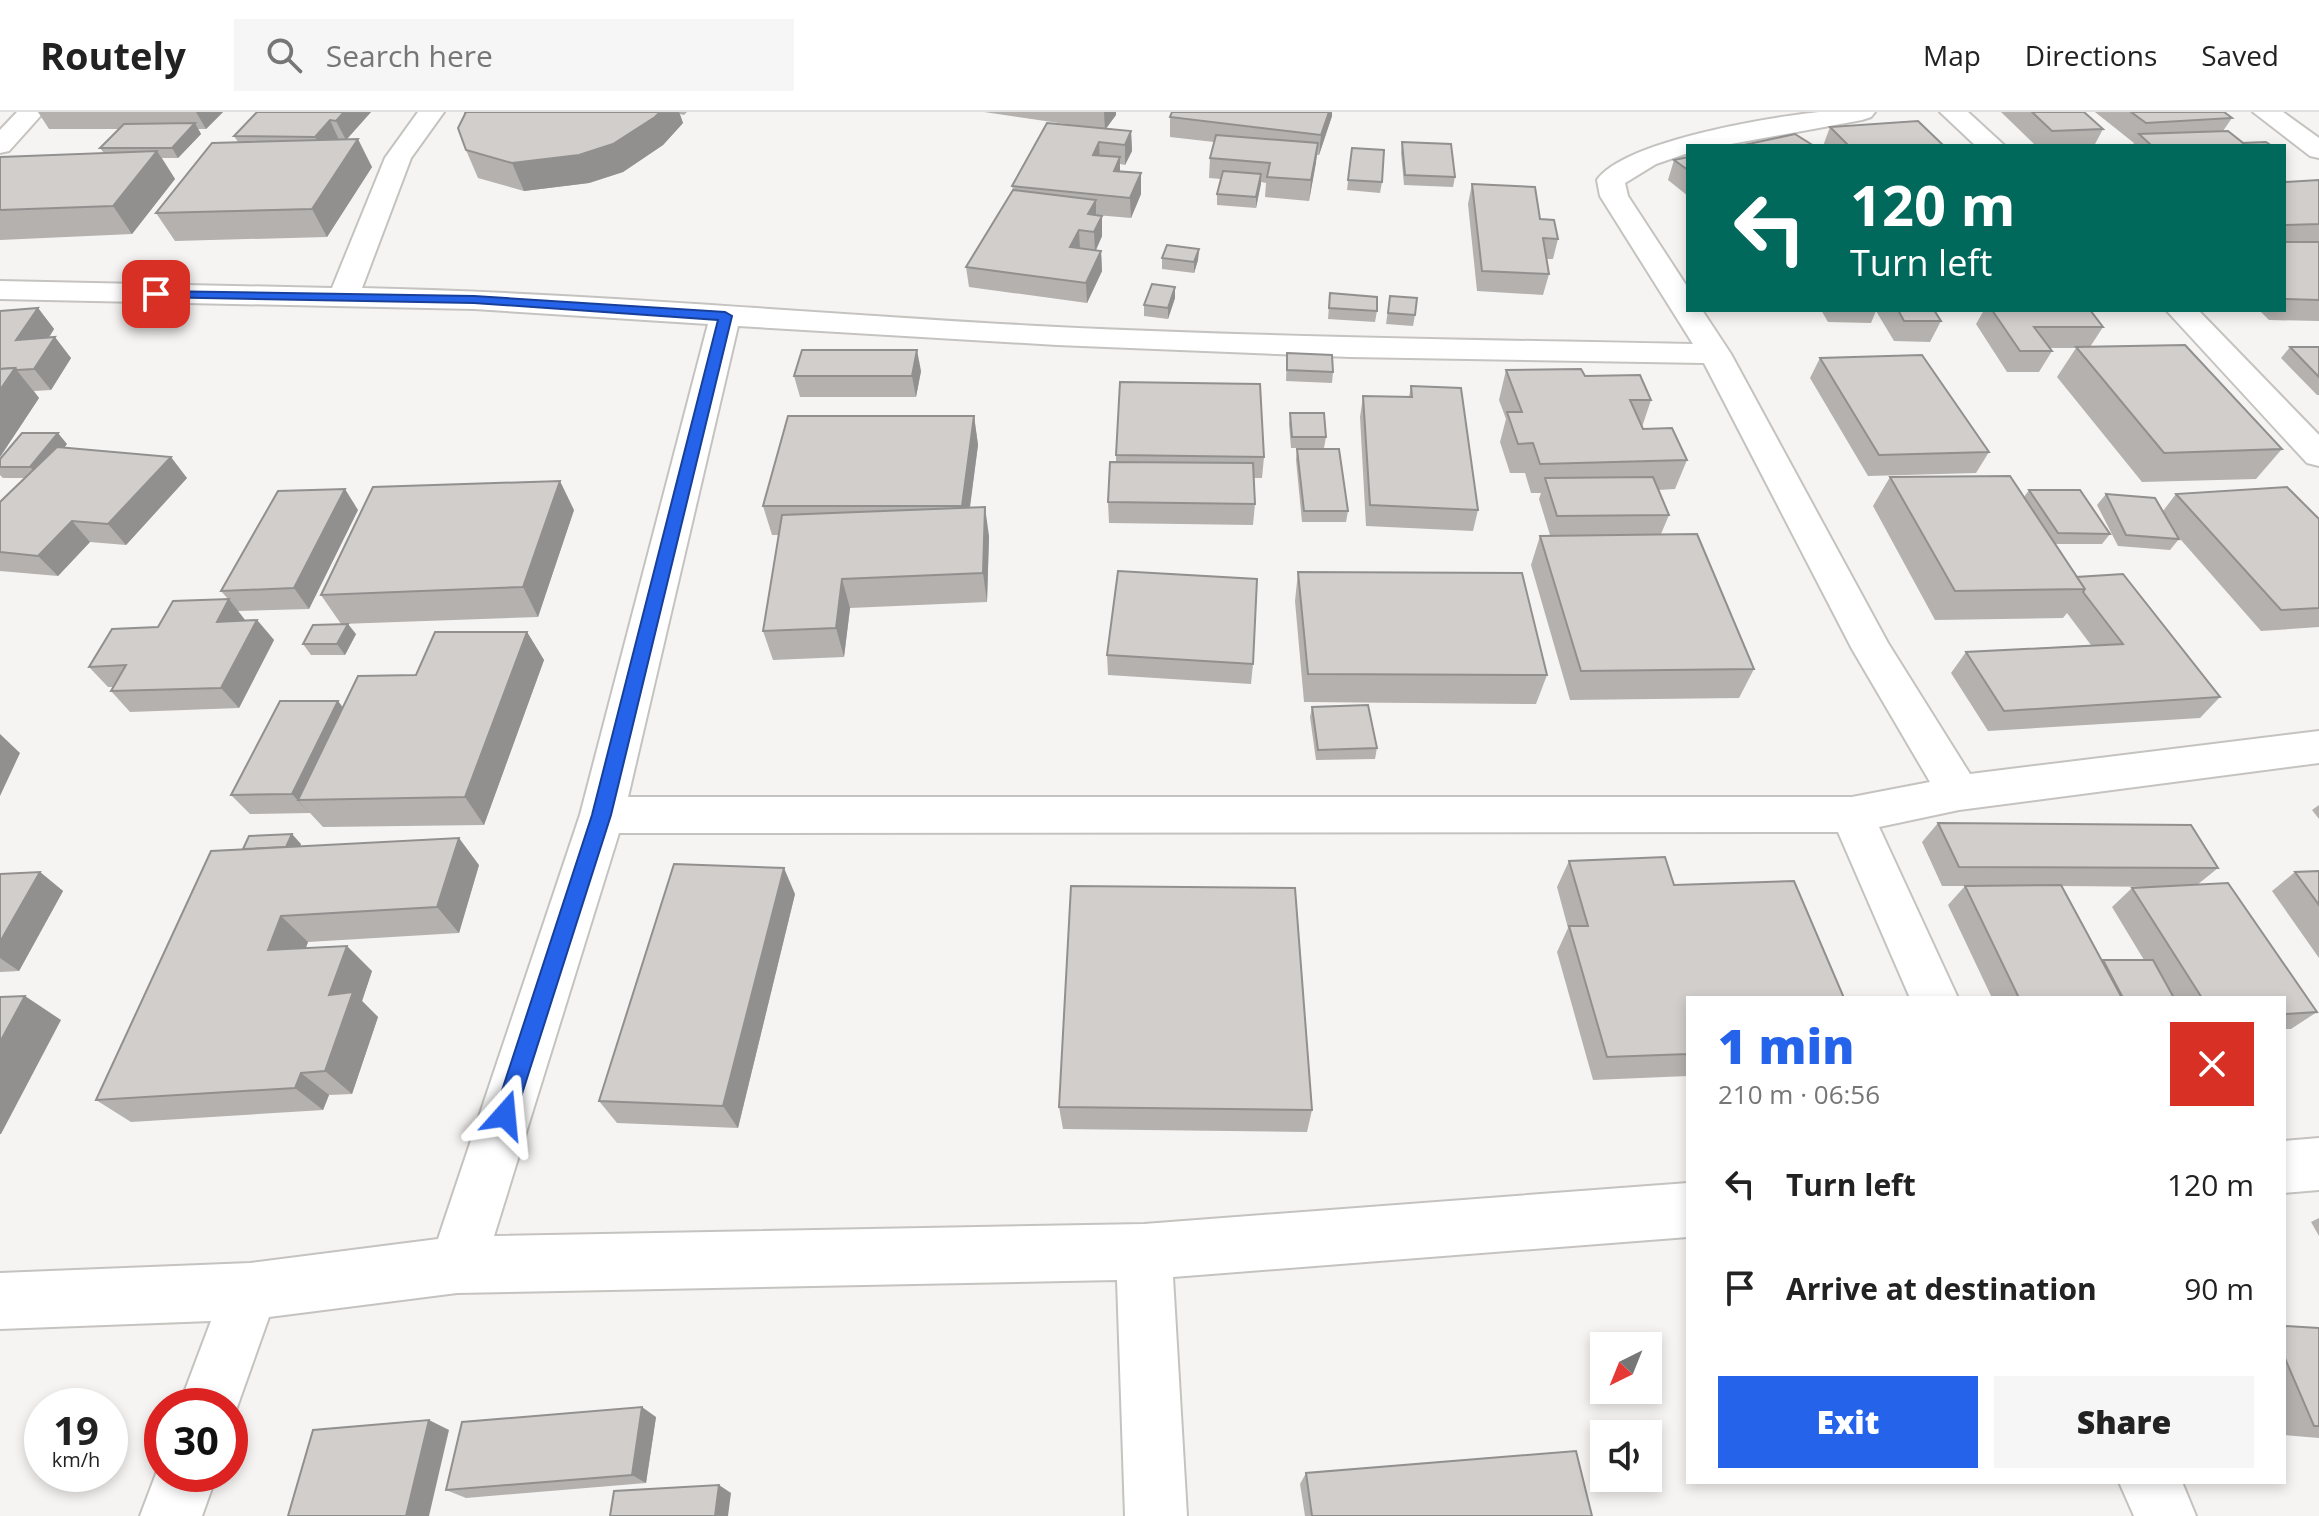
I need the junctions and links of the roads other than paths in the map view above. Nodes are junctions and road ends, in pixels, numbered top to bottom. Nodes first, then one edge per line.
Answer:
1 (31, 112) edge
2 (431, 112) edge
3 (1862, 112) edge
4 (1953, 112) edge
5 (2266, 112) edge
6 (1690, 144) edge
7 (1990, 144) edge
8 (0, 145) edge
9 (1686, 145) edge
10 (2319, 150) edge
11 (0, 290) edge
12 (343, 299) junction
13 (1686, 309) edge
14 (1688, 312) edge
15 (2183, 312) edge
16 (725, 316) junction
17 (1715, 354) junction
18 (2319, 455) edge
19 (2319, 747) edge
20 (1959, 793) junction
21 (602, 815) junction
22 (1852, 815) junction
23 (1933, 996) edge
24 (2319, 1164) edge
25 (2286, 1167) edge
26 (1686, 1210) edge
27 (1144, 1252) junction
28 (457, 1265) junction
29 (250, 1291) junction
30 (0, 1301) edge
31 (215, 1388) edge
32 (2151, 1484) edge
33 (180, 1492) edge
34 (171, 1516) edge
35 (1156, 1516) edge
36 (2165, 1516) edge

1 - 8 street
2 - 12 street
3 - 6 street
4 - 7 street
5 - 10 street
9 - 13 street
11 - 12 street
12 - 16 street
14 - 17 street
15 - 18 street
16 - 17 street
16 - 21 street
17 - 20 street
19 - 20 street
20 - 22 street
21 - 22 street
21 - 28 street
22 - 23 street
24 - 25 street
26 - 27 street
27 - 28 street
27 - 35 street
28 - 29 street
29 - 30 street
29 - 31 street
32 - 36 street
33 - 34 street

